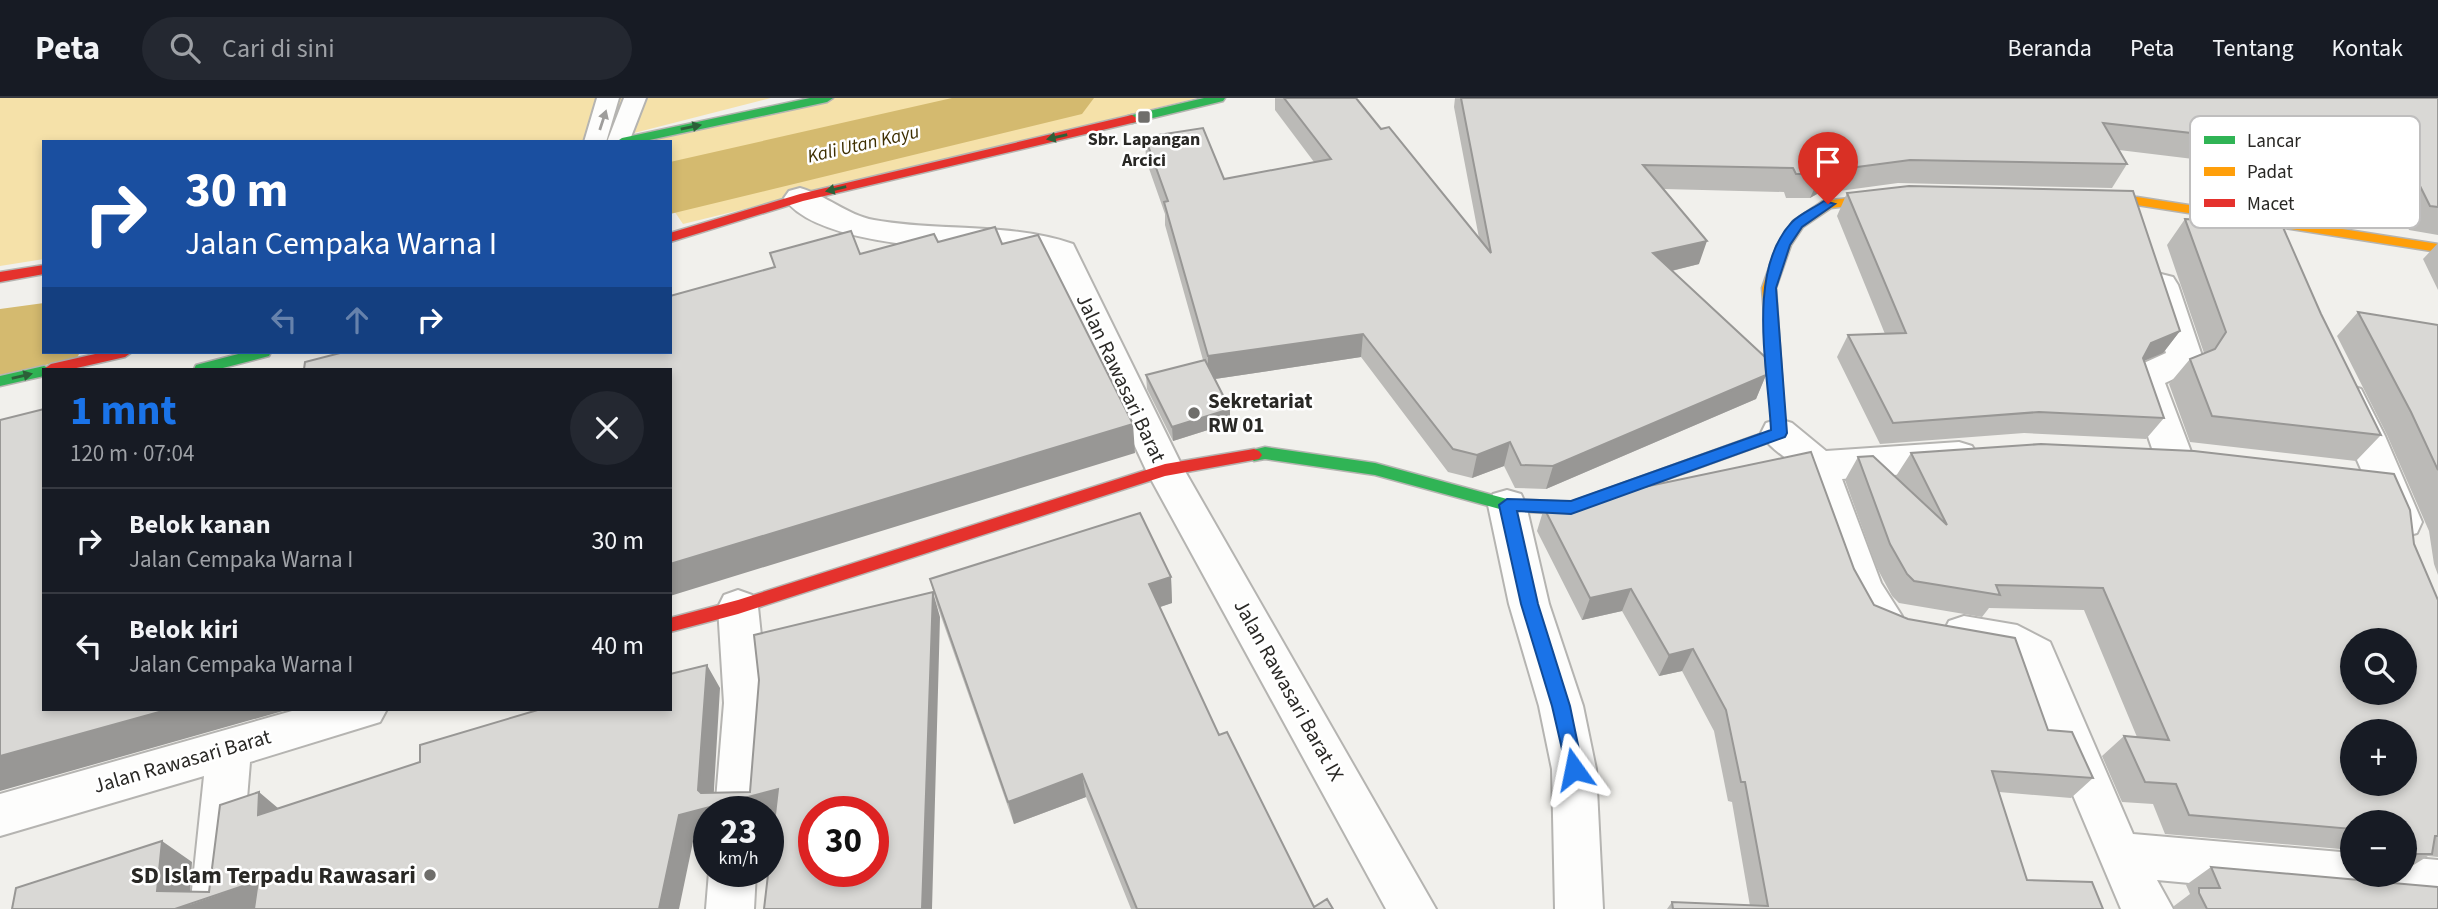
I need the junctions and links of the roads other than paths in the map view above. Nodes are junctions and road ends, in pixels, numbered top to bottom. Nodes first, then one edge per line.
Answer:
1 (608, 98) edge
2 (635, 98) edge
3 (827, 98) edge
4 (1219, 98) edge
5 (596, 140) edge
6 (623, 140) edge
7 (631, 140) edge
8 (1911, 196) edge
9 (800, 198) junction
10 (2071, 200) edge
11 (2137, 201) junction
12 (2190, 209) edge
13 (672, 220) dead end
14 (728, 220) junction
15 (2271, 228) edge
16 (2316, 228) edge
17 (672, 237) edge
18 (2438, 248) edge
19 (2283, 256) edge
20 (42, 269) edge
21 (0, 277) edge
22 (116, 354) edge
23 (257, 354) edge
24 (2330, 363) edge
25 (55, 368) edge
26 (205, 368) edge
27 (42, 371) edge
28 (0, 381) edge
29 (1779, 433) junction
30 (1991, 453) edge
31 (2212, 461) edge
32 (1818, 466) junction
33 (1165, 470) junction
34 (1507, 505) junction
35 (2410, 554) edge
36 (738, 607) junction
37 (672, 624) edge
38 (358, 711) edge
39 (229, 746) junction
40 (739, 796) edge
41 (0, 816) edge
42 (2119, 855) junction
43 (2438, 883) edge
44 (732, 887) edge
45 (214, 909) edge
46 (730, 909) edge
47 (1412, 909) edge
48 (1579, 909) edge
49 (2149, 909) edge

5 -> 1 lane
2 - 6 lane
7 -> 3 street
4 -> 9 street
8 - 29 street
9 - 14 street
9 - 33 street, Jalan Rawasari Barat
10 - 11 street
11 - 12 street
11 - 31 street
13 - 14 street
14 - 17 street
15 - 19 street
16 - 18 street
20 - 21 street
22 - 25 street
23 - 26 street
24 - 35 street
28 -> 27 street
29 - 32 street
29 - 34 street
30 - 32 street
32 - 42 street
33 - 34 street
33 - 36 street, Jalan Rawasari Barat
33 - 47 street, Jalan Rawasari Barat IX
34 - 48 street
36 - 37 street, Jalan Rawasari Barat
36 - 40 street
38 - 39 street, Jalan Rawasari Barat
39 - 41 street, Jalan Rawasari Barat
39 - 45 street
42 - 43 street
42 - 49 street
44 - 46 street

